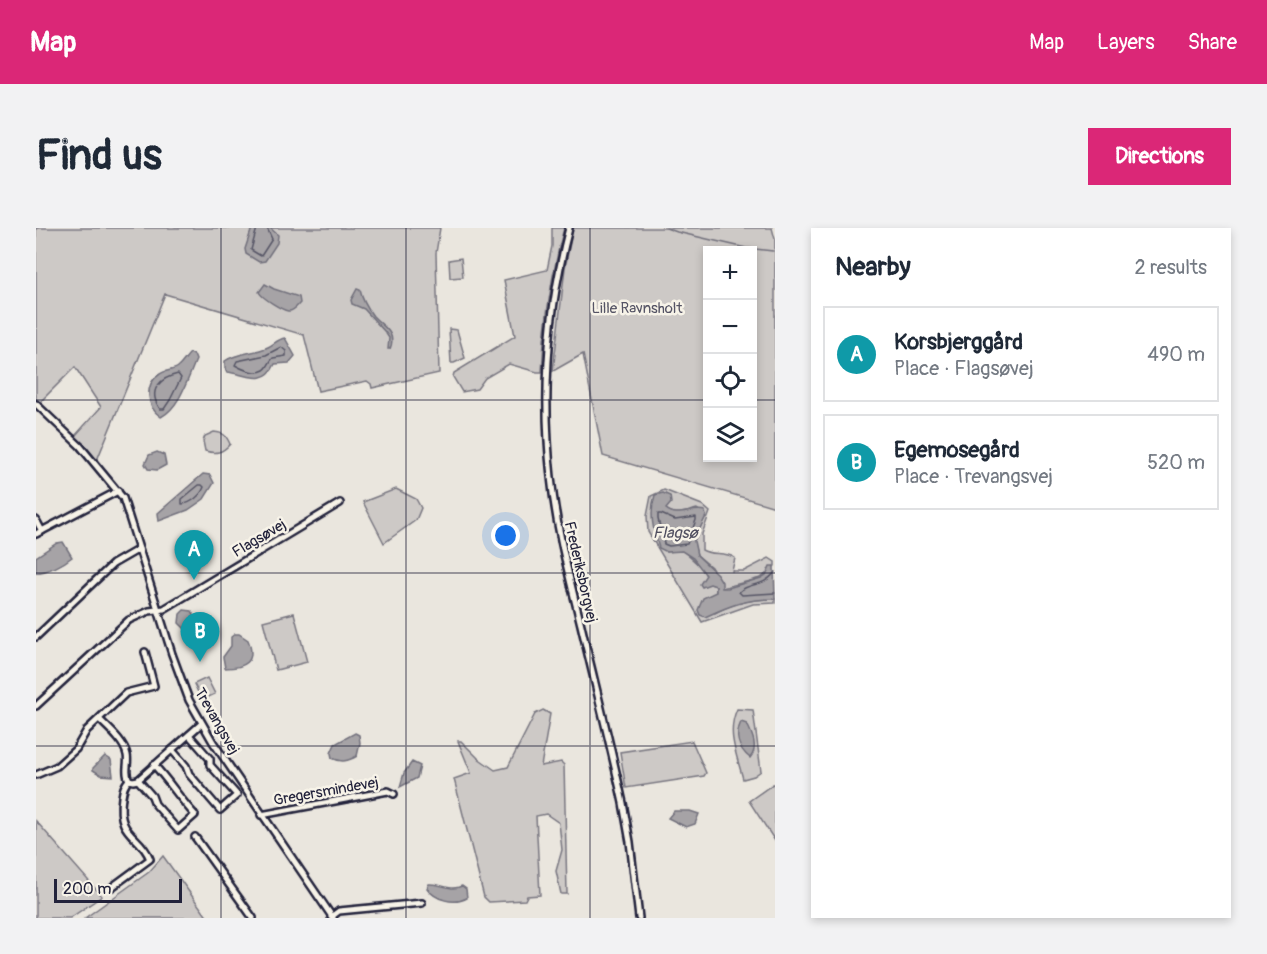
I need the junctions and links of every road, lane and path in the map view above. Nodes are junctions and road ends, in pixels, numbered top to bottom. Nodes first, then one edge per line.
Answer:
1 (569, 228) edge
2 (36, 404) edge
3 (118, 491) junction
4 (340, 503) dead end
5 (36, 520) edge
6 (42, 531) junction
7 (36, 534) edge
8 (139, 549) junction
9 (158, 609) junction
10 (36, 637) edge
11 (145, 652) dead end
12 (36, 706) edge
13 (99, 719) junction
14 (201, 724) junction
15 (189, 735) junction
16 (172, 750) junction
17 (154, 765) junction
18 (36, 775) edge
19 (129, 780) junction
20 (138, 780) junction
21 (394, 794) dead end
22 (261, 814) junction
23 (195, 837) dead end
24 (112, 887) dead end
25 (422, 903) dead end
26 (331, 917) edge
27 (253, 918) edge
28 (639, 918) edge

1 - 28 street, Frederiksborgvej
2 - 3 street, Trevangsvej
3 - 6 street
3 - 8 street, Trevangsvej
4 - 9 street, Flagsøvej
5 - 6 street
6 - 7 street
8 - 9 street, Trevangsvej
8 - 10 street
9 - 12 street, Flagsøvej
9 - 14 street, Trevangsvej
11 - 13 street
13 - 18 street
13 - 19 street
14 - 15 street
14 - 22 street, Trevangsvej
15 - 16 street
15 - 16 street
16 - 17 street
17 - 20 street
17 - 20 street
19 - 20 street
19 - 24 street
21 - 22 street, Gregersmindevej
22 - 26 street, Trevangsvej
23 - 27 street
25 - 26 street

